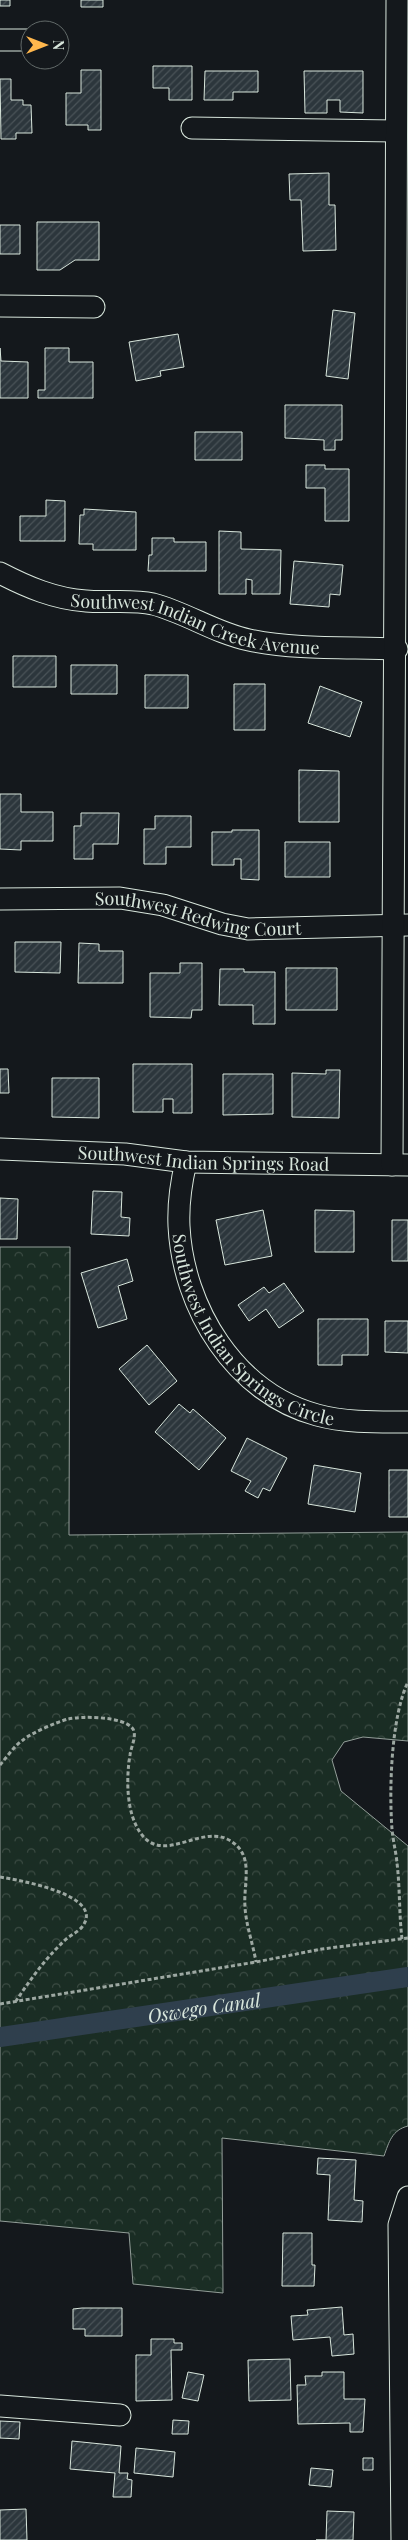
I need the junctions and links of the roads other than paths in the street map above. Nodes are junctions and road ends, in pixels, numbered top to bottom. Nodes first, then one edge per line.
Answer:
1 (397, 0) edge
2 (0, 40) edge
3 (20, 40) edge
4 (192, 128) dead end
5 (396, 131) junction
6 (0, 306) edge
7 (94, 307) dead end
8 (401, 354) edge
9 (401, 559) edge
10 (0, 573) edge
11 (396, 648) junction
12 (0, 898) edge
13 (401, 925) edge
14 (0, 1149) edge
15 (186, 1162) junction
16 (400, 1165) edge
17 (408, 1422) edge
18 (408, 2197) edge
19 (0, 2406) edge
20 (120, 2415) dead end
21 (402, 2540) edge

1 - 5 street
2 - 3 street
4 - 5 street
5 - 8 street
6 - 7 street
8 - 9 street
9 - 11 street
10 - 11 street, Southwest Indian Creek Avenue
11 - 13 street
12 - 13 street, Southwest Redwing Court
13 - 16 street
14 - 15 street, Southwest Indian Springs Road
15 - 16 street, Southwest Indian Springs Road
15 - 17 street, Southwest Indian Springs Circle
18 - 21 street
19 - 20 street

